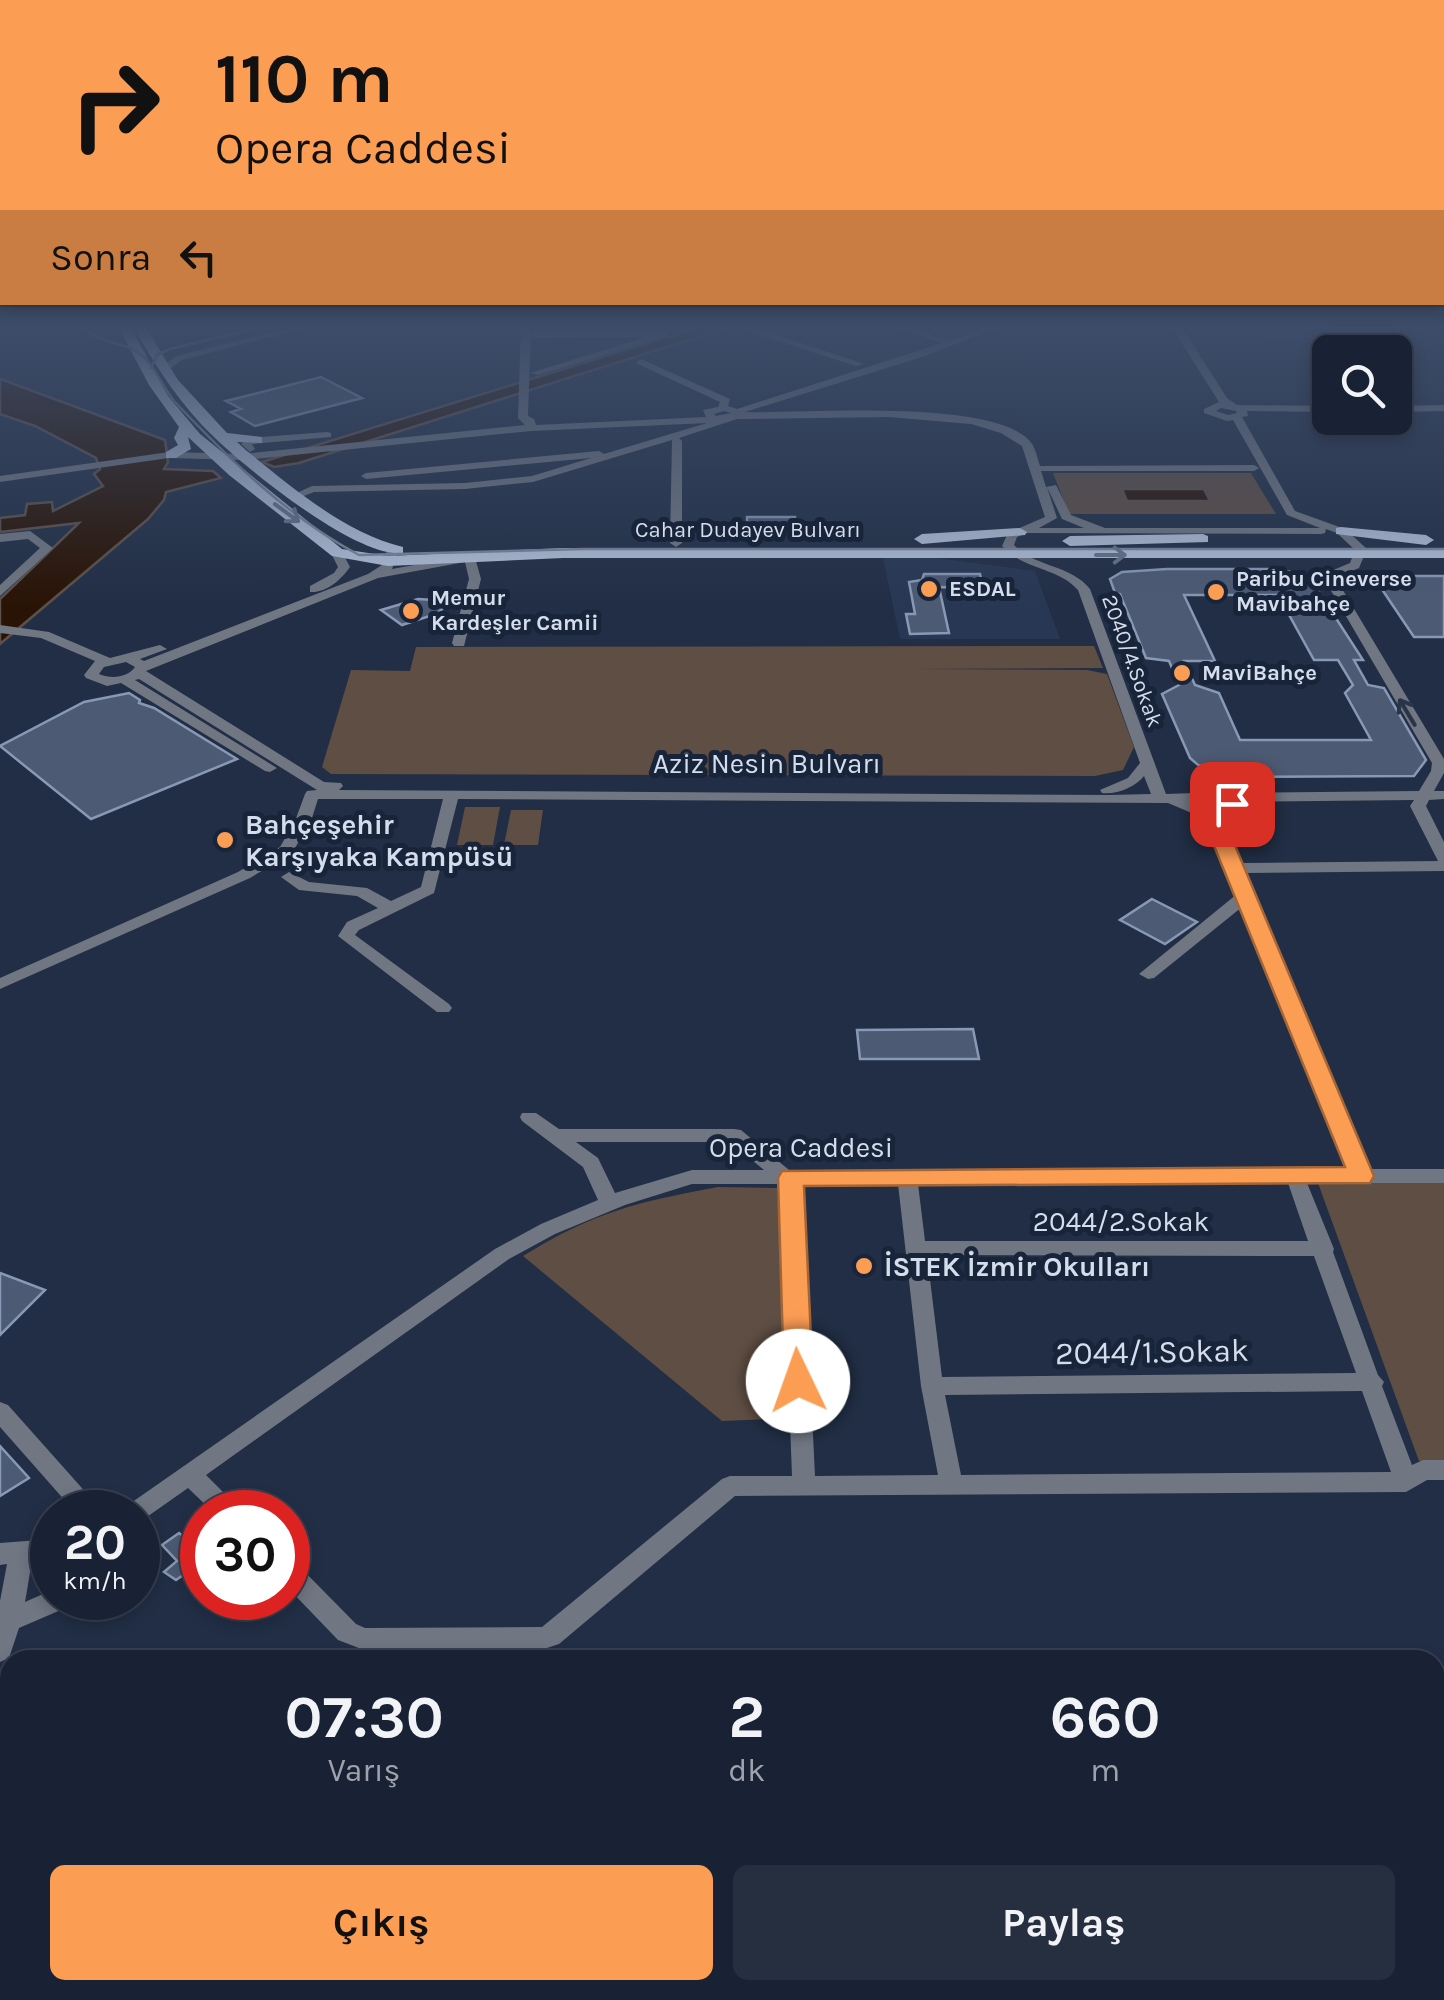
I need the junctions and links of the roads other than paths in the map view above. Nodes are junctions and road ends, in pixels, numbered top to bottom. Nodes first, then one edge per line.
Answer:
1 (182, 419) edge
2 (204, 419) edge
3 (524, 419) edge
4 (631, 419) edge
5 (677, 419) edge
6 (710, 419) edge
7 (712, 419) edge
8 (937, 419) edge
9 (981, 419) edge
10 (1236, 419) edge
11 (1236, 419) edge
12 (652, 422) junction
13 (530, 425) junction
14 (186, 426) junction
15 (220, 436) junction
16 (658, 436) junction
17 (677, 441) dead end
18 (261, 447) junction
19 (172, 455) junction
20 (215, 456) junction
21 (243, 457) junction
22 (1044, 468) junction
23 (1254, 468) junction
24 (0, 479) edge
25 (290, 492) junction
26 (1256, 530) junction
27 (1104, 531) junction
28 (1342, 532) junction
29 (0, 538) edge
30 (1013, 542) junction
31 (1444, 542) edge
32 (676, 543) junction
33 (898, 553) junction
34 (391, 555) junction
35 (1444, 555) edge
36 (1354, 557) junction
37 (470, 558) junction
38 (340, 560) junction
39 (1036, 567) junction
40 (372, 577) junction
41 (0, 592) edge
42 (0, 630) edge
43 (459, 643) dead end
44 (128, 658) junction
45 (106, 661) junction
46 (136, 673) junction
47 (1147, 764) junction
48 (1441, 764) edge
49 (317, 789) junction
50 (1107, 790) junction
51 (1431, 790) edge
52 (1202, 792) junction
53 (452, 794) junction
54 (1158, 794) junction
55 (1444, 795) edge
56 (1254, 796) junction
57 (1220, 829) junction
58 (1444, 858) edge
59 (1444, 866) edge
60 (1234, 868) junction
61 (290, 876) dead end
62 (1245, 896) junction
63 (391, 908) junction
64 (1148, 974) dead end
65 (0, 984) edge
66 (443, 1008) dead end
67 (529, 1117) dead end
68 (556, 1136) junction
69 (1294, 1176) junction
70 (1361, 1176) junction
71 (1444, 1176) edge
72 (907, 1177) junction
73 (788, 1178) junction
74 (609, 1201) junction
75 (917, 1248) junction
76 (1324, 1250) junction
77 (1373, 1382) junction
78 (932, 1386) junction
79 (0, 1411) edge
80 (1444, 1470) edge
81 (190, 1475) junction
82 (951, 1482) junction
83 (1406, 1482) junction
84 (804, 1484) junction
85 (70, 1490) edge
86 (205, 1490) edge
87 (160, 1496) edge
88 (11, 1553) edge
89 (310, 1594) edge
90 (30, 1612) edge
91 (9, 1621) junction
92 (0, 1650) edge

1 - 14 main road, Cahar Dudayev Bulvarı
2 - 15 main road, Cahar Dudayev Bulvarı
3 - 13 street
4 - 13 street
5 - 12 street
6 - 16 street
7 - 25 street
8 - 30 street
9 - 22 street
10 - 23 street
11 - 28 street
12 - 13 street
12 - 16 street
13 - 18 street
13 - 18 street
14 - 19 main road
14 - 20 main road, Cahar Dudayev Bulvarı
15 - 18 main road
15 - 21 main road, Cahar Dudayev Bulvarı
16 - 25 street
17 - 32 street
18 - 21 street
19 - 20 street
19 - 24 street
20 - 21 street
20 -> 38 main road, Cahar Dudayev Bulvarı
21 - 25 main road, Cahar Dudayev Bulvarı
22 - 23 street
22 - 27 street
23 - 26 street
25 - 34 main road, Cahar Dudayev Bulvarı
26 - 27 street
26 - 28 street
27 - 30 street
28 - 31 main road
28 - 36 street
29 - 41 street
30 - 32 main road, Cahar Dudayev Bulvarı
30 - 33 main road, Cahar Dudayev Bulvarı
30 - 36 main road, Cahar Dudayev Bulvarı
30 -> 36 main road, Cahar Dudayev Bulvarı
30 - 39 street, 2040/4.Sokak
31 - 36 main road, Cahar Dudayev Bulvarı
32 - 34 main road, Cahar Dudayev Bulvarı
33 - 37 main road, Cahar Dudayev Bulvarı
33 - 39 main road
34 - 37 main road, Cahar Dudayev Bulvarı
34 - 38 main road, Cahar Dudayev Bulvarı
34 - 40 street
35 - 36 main road
48 -> 36 street
37 - 40 street
37 - 43 street
38 - 40 street
38 - 44 street
39 - 47 street, 2040/4.Sokak
40 - 46 street
42 - 45 street
44 - 45 street
44 - 46 street
45 - 46 street
46 - 49 street
47 - 50 street
47 - 54 street, 2040/4.Sokak
48 - 51 street
49 - 50 street, Aziz Nesin Bulvarı
49 - 53 street, Aziz Nesin Bulvarı
49 - 65 street
50 - 54 street, Aziz Nesin Bulvarı
51 - 52 street, Aziz Nesin Bulvarı
51 - 55 street, Aziz Nesin Bulvarı
51 - 56 street, Aziz Nesin Bulvarı
51 - 58 street
52 - 54 street, Aziz Nesin Bulvarı
52 - 56 street, Aziz Nesin Bulvarı
52 - 57 street
53 - 54 street, Aziz Nesin Bulvarı
53 - 63 street
54 - 57 street
56 - 57 street
57 - 60 street
59 - 60 street
60 - 62 street
61 - 63 street
62 - 64 street
62 - 70 street
63 - 66 street
67 - 68 street
68 - 73 street
68 - 74 street
69 - 70 street, Opera Caddesi
69 - 72 street, Opera Caddesi
69 - 76 street
70 - 71 street, Opera Caddesi
72 - 73 street, Opera Caddesi
72 - 75 street
73 - 74 street, Opera Caddesi
73 - 84 street
74 - 81 street, Opera Caddesi
75 - 76 street, 2044/2.Sokak
75 - 78 street
76 - 77 street
77 - 78 street, 2044/1.Sokak
77 - 83 street
78 - 82 street
79 - 85 street
80 - 83 street
81 - 86 street
81 - 87 street, Opera Caddesi
82 - 83 street
82 - 84 street
84 - 89 street
88 - 91 street
90 - 91 street
91 - 92 street

